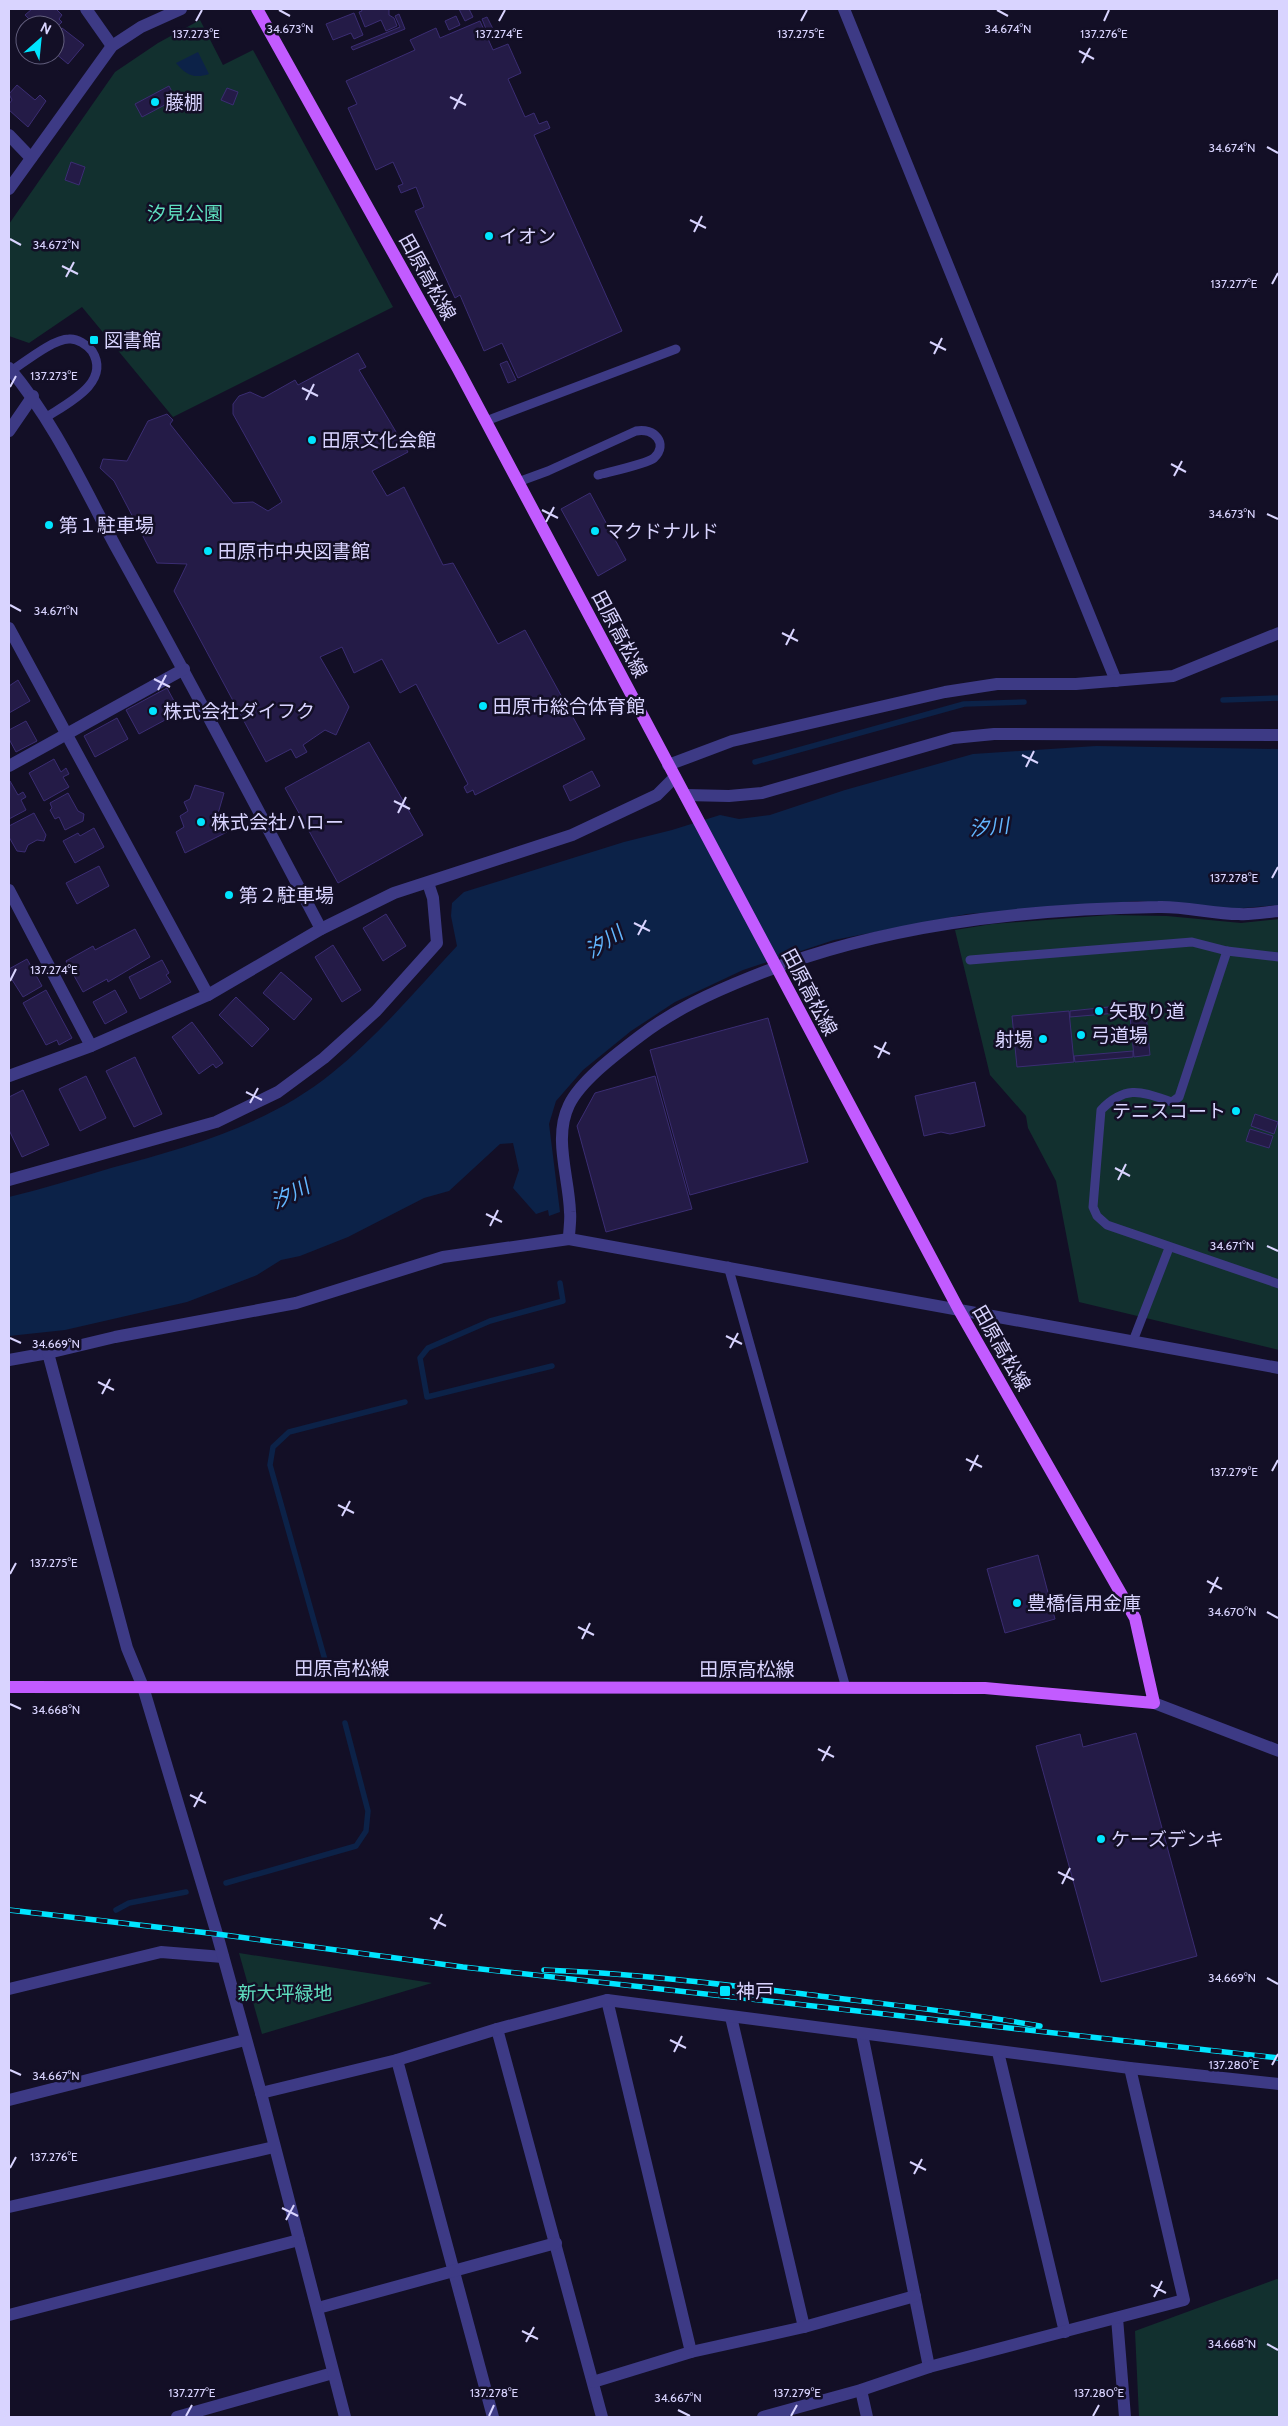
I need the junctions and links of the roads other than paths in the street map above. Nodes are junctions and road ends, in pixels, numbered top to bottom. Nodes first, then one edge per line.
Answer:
1 (86, 9) edge
2 (181, 9) edge
3 (258, 9) edge
4 (844, 9) edge
5 (112, 46) junction
6 (9, 135) edge
7 (31, 158) junction
8 (9, 189) edge
9 (676, 350) dead end
10 (10, 370) edge
11 (33, 396) junction
12 (45, 418) junction
13 (486, 421) junction
14 (9, 431) edge
15 (598, 475) dead end
16 (518, 482) junction
17 (9, 628) edge
18 (1279, 633) edge
19 (184, 669) junction
20 (1116, 681) junction
21 (67, 734) junction
22 (1279, 735) edge
23 (668, 765) junction
24 (9, 766) edge
25 (676, 778) junction
26 (685, 795) junction
27 (428, 883) junction
28 (9, 890) edge
29 (1279, 911) edge
30 (321, 929) junction
31 (1227, 951) junction
32 (1279, 957) edge
33 (970, 960) dead end
34 (773, 964) junction
35 (208, 995) junction
36 (91, 1046) junction
37 (9, 1076) edge
38 (9, 1180) edge
39 (569, 1239) junction
40 (1169, 1248) junction
41 (728, 1266) junction
42 (1279, 1284) edge
43 (959, 1310) junction
44 (1133, 1341) junction
45 (48, 1353) junction
46 (9, 1360) edge
47 (1279, 1368) edge
48 (9, 1687) edge
49 (143, 1687) junction
50 (846, 1688) junction
51 (1154, 1703) junction
52 (1279, 1751) edge
53 (224, 1957) junction
54 (9, 1989) edge
55 (607, 2000) junction
56 (731, 2017) junction
57 (498, 2029) junction
58 (862, 2034) junction
59 (246, 2040) junction
60 (998, 2052) junction
61 (396, 2060) junction
62 (1130, 2068) junction
63 (1279, 2084) edge
64 (261, 2093) junction
65 (9, 2100) edge
66 (274, 2147) junction
67 (9, 2207) edge
68 (300, 2240) junction
69 (556, 2243) junction
70 (455, 2270) junction
71 (915, 2296) junction
72 (318, 2308) junction
73 (9, 2314) edge
74 (1117, 2318) junction
75 (804, 2327) junction
76 (1065, 2332) junction
77 (691, 2352) junction
78 (929, 2367) junction
79 (333, 2373) junction
80 (593, 2382) junction
81 (861, 2390) junction
82 (177, 2417) edge
83 (345, 2417) edge
84 (493, 2417) edge
85 (602, 2417) edge
86 (763, 2417) edge
87 (867, 2417) edge
88 (1125, 2417) edge

1 - 5 street
2 - 5 street
3 - 13 main road, 田原高松線
4 - 20 street
5 - 7 street
6 - 7 street
7 - 8 street
9 - 13 lane
10 - 11 street
10 - 12 lane
11 - 12 street
11 - 14 street
12 - 19 street
13 - 16 main road, 田原高松線
15 - 16 lane
16 - 23 main road, 田原高松線
17 - 21 street
18 - 20 street
19 - 21 street
19 - 30 street
20 - 23 street
21 - 24 street
21 - 35 street
22 - 26 street
23 - 25 main road, 田原高松線
25 - 26 main road, 田原高松線
25 - 27 street
26 - 34 main road, 田原高松線
27 - 30 street
27 - 38 street
28 - 36 street
29 - 34 street
30 - 35 street
31 - 32 lane
31 - 33 lane
31 - 40 lane
34 - 39 street
34 - 43 main road, 田原高松線
35 - 36 street
36 - 37 street
39 - 41 street
39 - 45 street
40 - 42 lane
40 - 44 lane
41 - 43 street
41 - 50 lane
43 - 44 street
43 - 51 main road, 田原高松線
44 - 47 street
45 - 46 street
45 - 49 street
48 - 49 main road, 田原高松線
49 - 50 main road, 田原高松線
49 - 53 street
50 - 51 main road, 田原高松線
51 - 52 street
53 - 54 street
53 - 59 street
55 - 56 street
55 - 57 street
55 - 77 street
56 - 58 street
56 - 75 street
57 - 61 street
57 - 69 street
58 - 60 street
58 - 71 street
59 - 64 street
59 - 65 street
60 - 62 street
60 - 76 street
61 - 64 street
61 - 70 street
62 - 63 street
62 - 74 street
64 - 66 street
66 - 67 street
66 - 68 street
68 - 72 street
68 - 73 street
69 - 70 street
69 - 80 street
70 - 72 street
70 - 84 street
71 - 75 street
71 - 78 street
72 - 79 street
74 - 76 street
74 - 88 street
75 - 77 street
76 - 78 street
77 - 80 street
78 - 81 street
79 - 82 street
79 - 83 street
80 - 85 street
81 - 86 street
81 - 87 street

